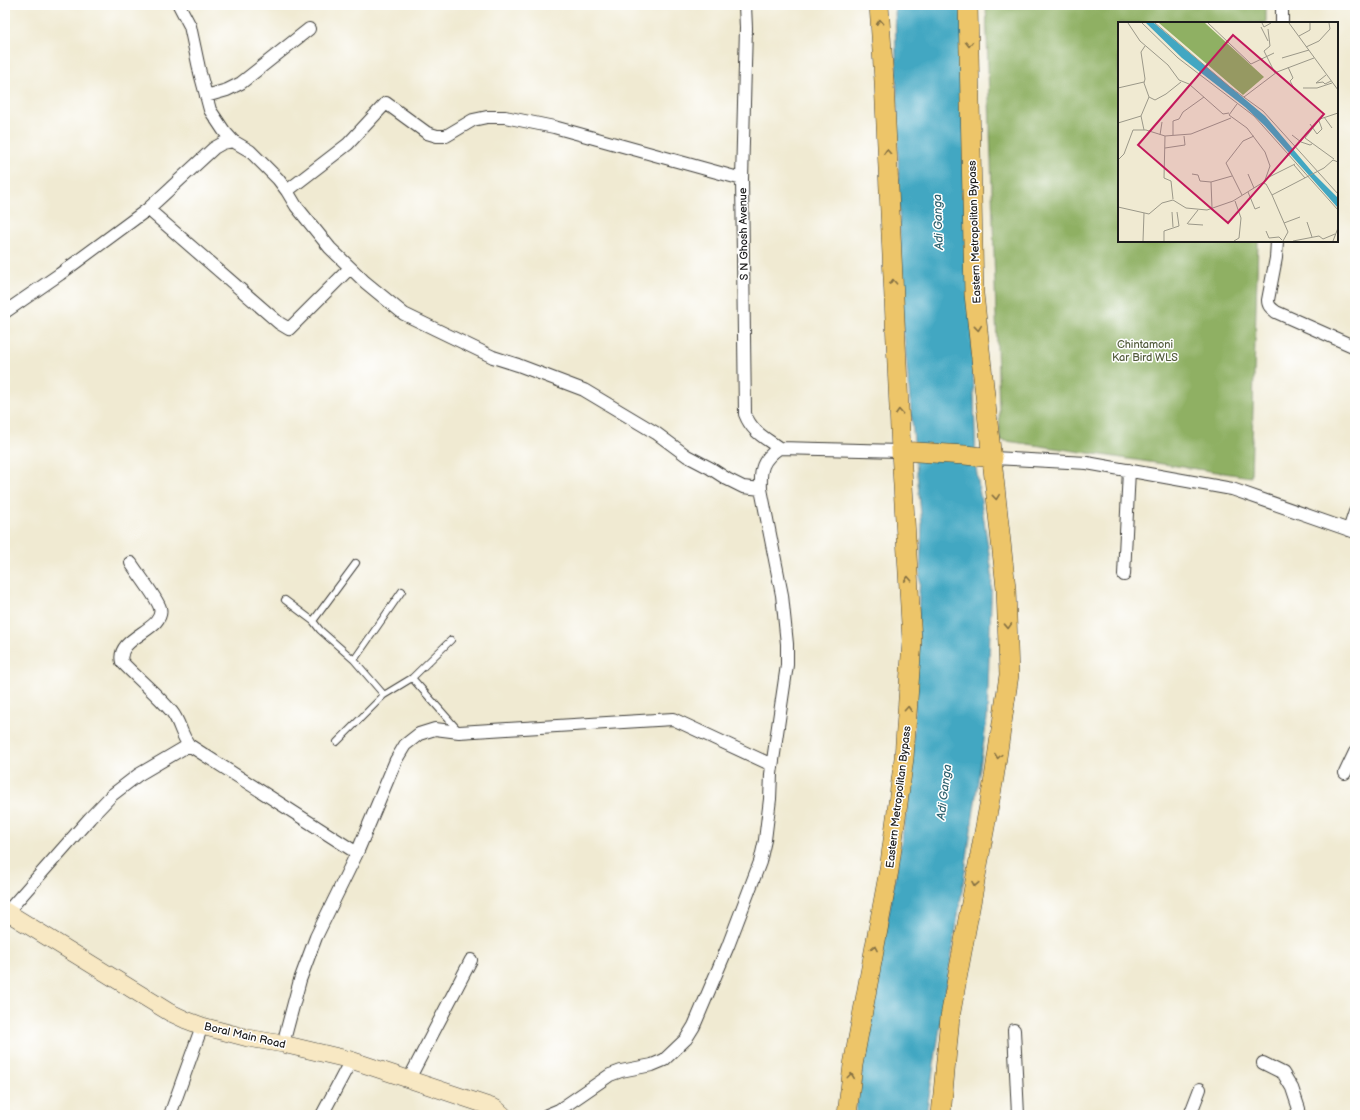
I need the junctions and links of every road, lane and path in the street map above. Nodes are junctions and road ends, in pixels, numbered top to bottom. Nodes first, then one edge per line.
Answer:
1 (179, 5) edge
2 (745, 5) edge
3 (879, 5) edge
4 (968, 5) edge
5 (1282, 5) edge
6 (1282, 22) edge
7 (309, 29) dead end
8 (206, 96) junction
9 (233, 141) junction
10 (742, 178) junction
11 (287, 191) junction
12 (148, 209) junction
13 (1277, 242) edge
14 (350, 268) junction
15 (5, 312) edge
16 (1355, 347) edge
17 (779, 448) junction
18 (901, 451) junction
19 (992, 458) junction
20 (1128, 470) junction
21 (761, 490) junction
22 (1355, 512) edge
23 (1352, 531) edge
24 (356, 563) dead end
25 (131, 564) dead end
26 (1124, 575) dead end
27 (402, 591) dead end
28 (285, 600) dead end
29 (313, 622) junction
30 (451, 640) dead end
31 (354, 660) junction
32 (412, 678) junction
33 (384, 695) junction
34 (459, 732) junction
35 (337, 742) dead end
36 (189, 745) junction
37 (1355, 752) edge
38 (772, 766) junction
39 (1345, 772) dead end
40 (356, 853) junction
41 (6, 912) edge
42 (471, 960) dead end
43 (202, 1026) junction
44 (1014, 1030) dead end
45 (283, 1044) junction
46 (351, 1060) junction
47 (1263, 1063) dead end
48 (409, 1079) junction
49 (1200, 1089) dead end
50 (560, 1112) edge
51 (170, 1115) edge
52 (322, 1115) edge
53 (503, 1115) edge
54 (547, 1115) edge
55 (847, 1115) edge
56 (941, 1115) edge
57 (1018, 1115) edge
58 (1190, 1115) edge
59 (1296, 1115) edge

1 - 8 street
2 - 10 street, S N Ghosh Avenue
18 -> 3 main road, Eastern Metropolitan Bypass
4 -> 19 main road, Eastern Metropolitan Bypass
5 - 6 street
7 - 8 street
8 - 9 street
9 - 11 street
9 - 12 street
10 - 11 street
10 - 17 street, S N Ghosh Avenue
11 - 14 street
12 - 14 street
12 - 15 street
13 - 16 street
14 - 21 street
17 - 18 street
17 - 21 street
18 - 19 main road
55 -> 18 main road, Eastern Metropolitan Bypass
19 - 20 street
19 -> 56 main road, Eastern Metropolitan Bypass
20 - 23 street
20 - 26 street
21 - 38 street
22 - 23 street
24 - 29 lane
25 - 36 street
27 - 31 lane
28 - 29 lane
29 - 31 lane
30 - 32 lane
31 - 33 lane
32 - 33 lane
32 - 34 lane
33 - 35 lane
34 - 38 street
34 - 40 street
36 - 40 street
36 - 41 street
37 - 39 street
38 - 50 street
40 - 45 street
41 - 43 main road, Boral Main Road
42 - 48 street
43 - 45 main road, Boral Main Road
43 - 51 street
44 - 57 street
45 - 46 main road, Boral Main Road
46 - 48 main road, Boral Main Road
46 - 52 street
47 - 59 street
48 - 53 main road, Boral Main Road
49 - 58 street
50 - 54 street

